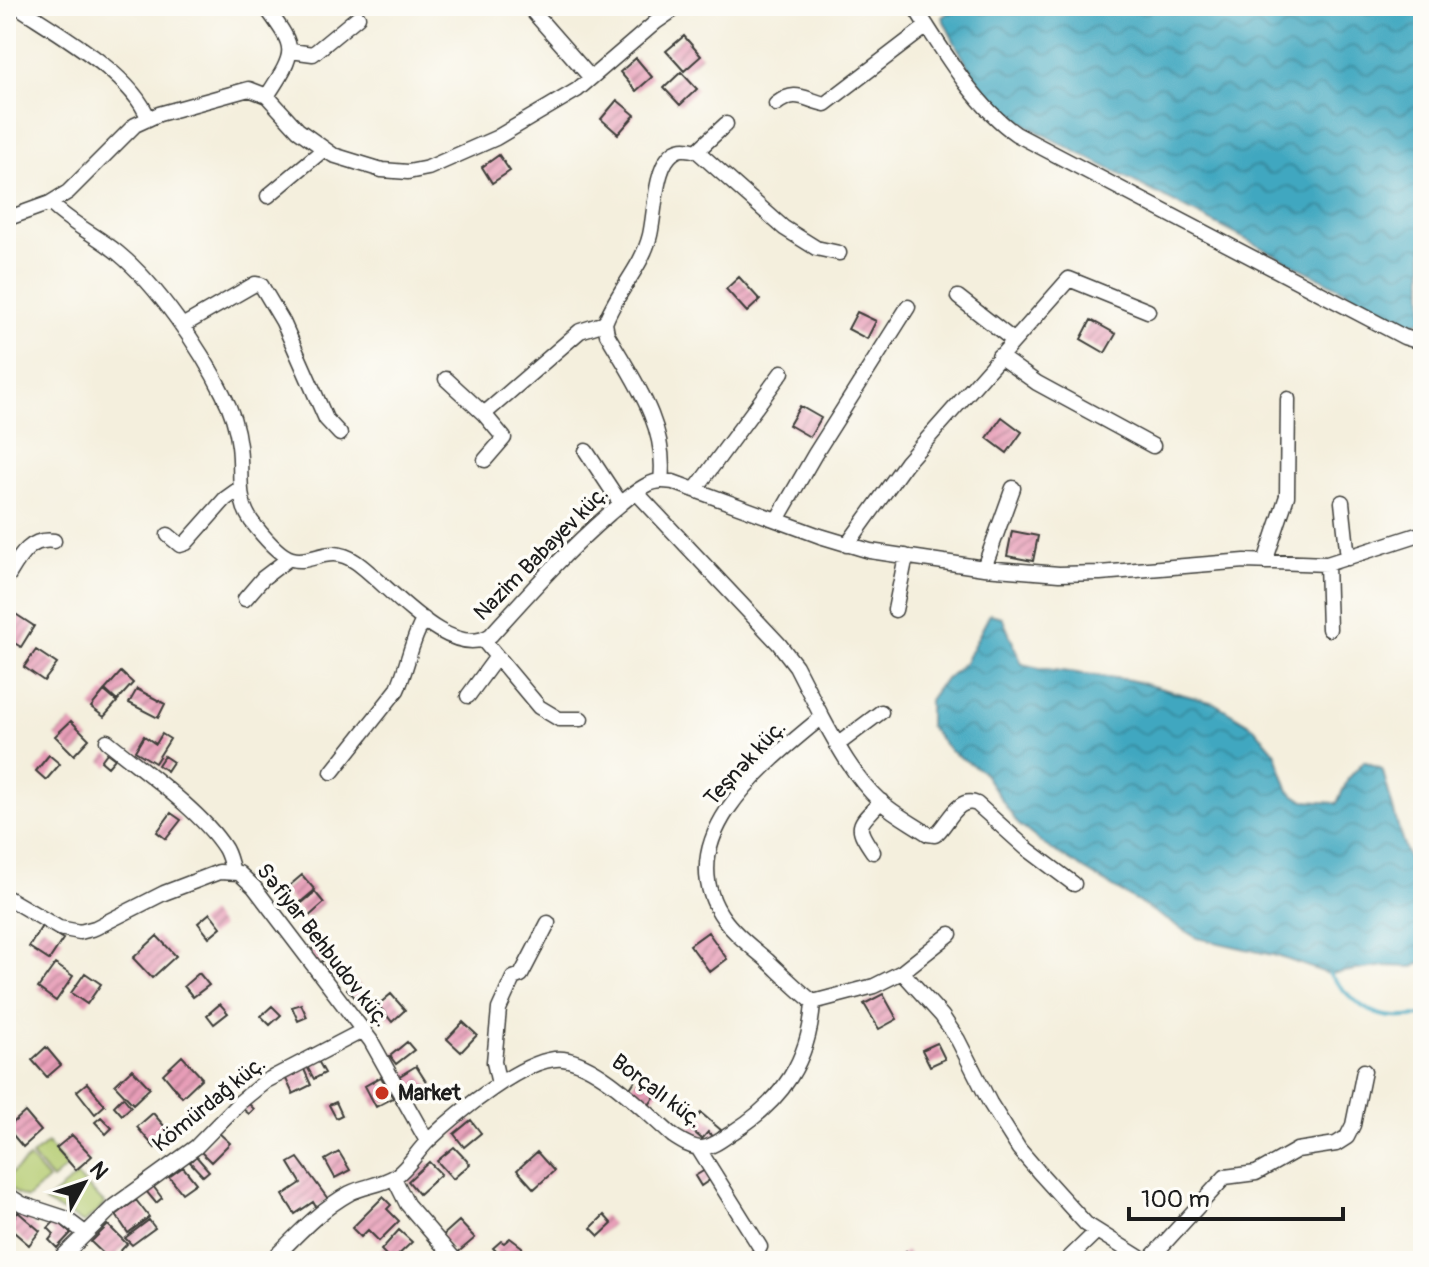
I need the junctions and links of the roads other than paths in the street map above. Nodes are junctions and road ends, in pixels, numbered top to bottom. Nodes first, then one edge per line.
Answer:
1 (17, 6) edge
2 (266, 6) edge
3 (528, 6) edge
4 (679, 6) edge
5 (914, 6) edge
6 (358, 17) dead end
7 (927, 26) junction
8 (291, 51) junction
9 (591, 78) junction
10 (267, 96) junction
11 (776, 104) dead end
12 (148, 118) junction
13 (726, 124) dead end
14 (323, 150) junction
15 (697, 151) junction
16 (268, 196) dead end
17 (50, 203) junction
18 (7, 218) edge
19 (839, 253) dead end
20 (958, 297) dead end
21 (908, 307) dead end
22 (1148, 311) dead end
23 (605, 323) junction
24 (182, 326) junction
25 (1423, 336) edge
26 (1013, 340) junction
27 (999, 356) junction
28 (782, 372) dead end
29 (446, 379) dead end
30 (1288, 399) dead end
31 (484, 414) junction
32 (340, 434) dead end
33 (1153, 446) dead end
34 (586, 451) dead end
35 (485, 460) dead end
36 (661, 480) junction
37 (1013, 488) dead end
38 (239, 489) junction
39 (695, 490) junction
40 (636, 492) junction
41 (1342, 502) dead end
42 (621, 504) junction
43 (778, 518) junction
44 (1423, 533) edge
45 (168, 535) dead end
46 (54, 541) dead end
47 (847, 545) junction
48 (906, 556) junction
49 (1348, 558) junction
50 (288, 559) junction
51 (1265, 562) junction
52 (1327, 564) junction
53 (984, 568) junction
54 (6, 579) edge
55 (245, 599) dead end
56 (895, 610) dead end
57 (424, 619) junction
58 (1329, 629) dead end
59 (483, 640) junction
60 (496, 658) junction
61 (468, 696) dead end
62 (881, 712) dead end
63 (822, 717) junction
64 (581, 719) dead end
65 (107, 741) dead end
66 (837, 745) junction
67 (332, 772) dead end
68 (881, 801) junction
69 (873, 852) dead end
70 (233, 871) junction
71 (1074, 884) dead end
72 (6, 897) edge
73 (548, 923) dead end
74 (950, 934) dead end
75 (902, 972) junction
76 (813, 1002) junction
77 (364, 1030) junction
78 (1364, 1071) dead end
79 (499, 1084) junction
80 (427, 1141) junction
81 (698, 1148) junction
82 (394, 1178) junction
83 (6, 1194) edge
84 (1096, 1232) junction
85 (85, 1233) junction
86 (760, 1247) dead end
87 (58, 1261) edge
88 (271, 1261) edge
89 (456, 1261) edge
90 (1066, 1261) edge
91 (1146, 1261) edge

1 - 12 street
2 - 8 street
3 - 9 street
4 - 9 street
5 - 7 street
6 - 8 street
7 - 11 street
7 - 25 street
8 - 10 street
9 - 14 street
10 - 12 street
10 - 14 street
12 - 17 street
13 - 15 street
14 - 16 street
15 - 19 street
15 - 23 street
17 - 18 street
17 - 24 street
20 - 26 street
21 - 43 street
22 - 26 street
23 - 31 street
23 - 36 street
24 - 32 street
24 - 38 street
26 - 27 street
27 - 33 street
27 - 47 street
28 - 39 street
29 - 31 street
30 - 51 street
31 - 35 street
34 - 42 street
36 - 39 street
36 - 40 street, Nazim Babayev küç.
37 - 53 street
38 - 45 street
38 - 50 street
39 - 43 street
40 - 42 street, Nazim Babayev küç.
40 - 63 street
41 - 49 street
42 - 59 street, Nazim Babayev küç.
43 - 47 street
44 - 49 street
46 - 54 street
47 - 48 street
48 - 53 street
48 - 56 street
49 - 52 street
50 - 55 street
50 - 57 street, Nazim Babayev küç.
51 - 52 street
51 - 53 street
52 - 58 street
57 - 59 street, Nazim Babayev küç.
57 - 67 street
59 - 60 street
60 - 61 street
60 - 64 street
62 - 66 street
63 - 66 street
63 - 76 street, Teşnək küç.
65 - 70 street
66 - 68 street
68 - 69 street
68 - 71 street
70 - 72 street, Səfiyar Behbudov küç.
70 - 77 street, Səfiyar Behbudov küç.
73 - 79 street
74 - 75 street
75 - 76 street
75 - 84 street
76 - 81 street, Borçalı küç.
77 - 80 street, Səfiyar Behbudov küç.
77 - 85 street, Kömürdağ küç.
78 - 91 street
79 - 80 street, Borçalı küç.
79 - 81 street, Borçalı küç.
80 - 82 street, Borçalı küç.
81 - 86 street
82 - 88 street
82 - 89 street
83 - 85 street
84 - 90 street
84 - 91 street
85 - 87 street, Kömürdağ küç.

